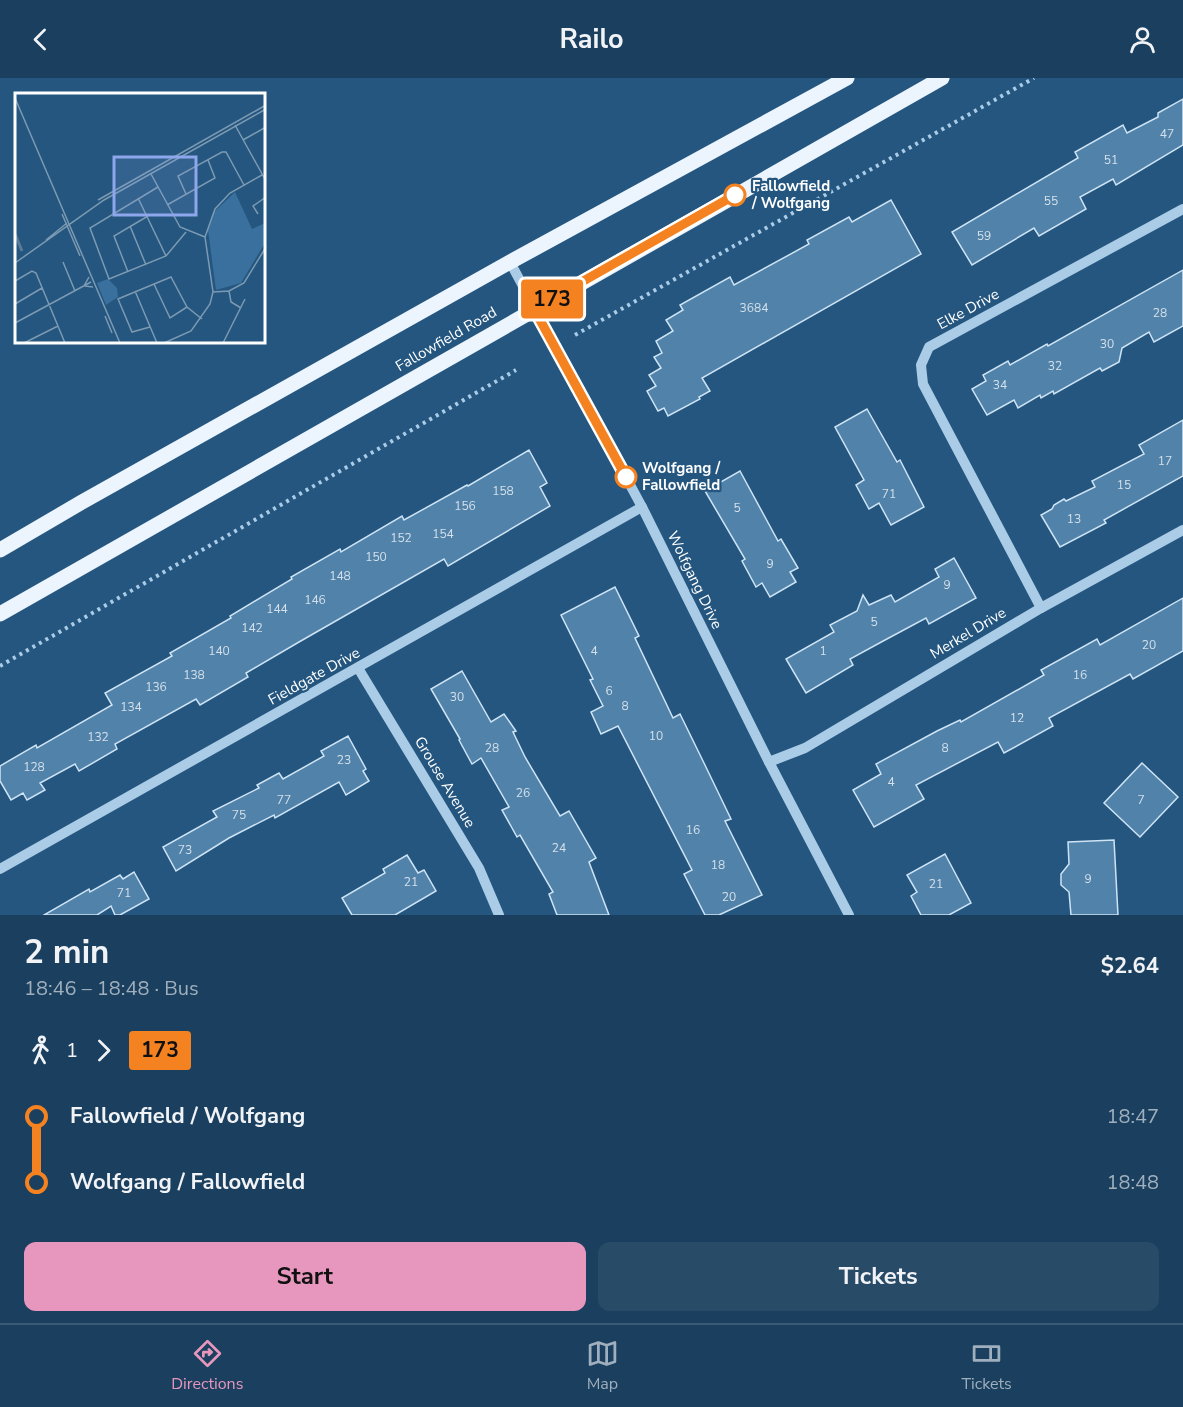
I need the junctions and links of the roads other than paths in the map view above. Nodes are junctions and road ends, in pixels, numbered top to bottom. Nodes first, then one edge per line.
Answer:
1 (847, 78) edge
2 (942, 78) edge
3 (1183, 209) edge
4 (510, 262) junction
5 (534, 309) junction
6 (642, 507) junction
7 (1183, 530) edge
8 (0, 550) edge
9 (1041, 608) junction
10 (0, 614) edge
11 (358, 668) junction
12 (769, 762) junction
13 (0, 869) edge
14 (499, 915) edge
15 (849, 915) edge

1 - 4 main road
2 - 5 main road, Fallowfield Road
3 - 9 street, Elke Drive
4 - 5 street, Wolfgang Drive
4 - 8 main road
5 - 6 street, Wolfgang Drive
5 - 10 main road, Fallowfield Road
6 - 11 street, Fieldgate Drive
6 - 12 street, Wolfgang Drive
7 - 9 street, Merkel Drive
9 - 12 street, Merkel Drive
11 - 13 street, Fieldgate Drive
11 - 14 street, Grouse Avenue
12 - 15 street, Wolfgang Drive

